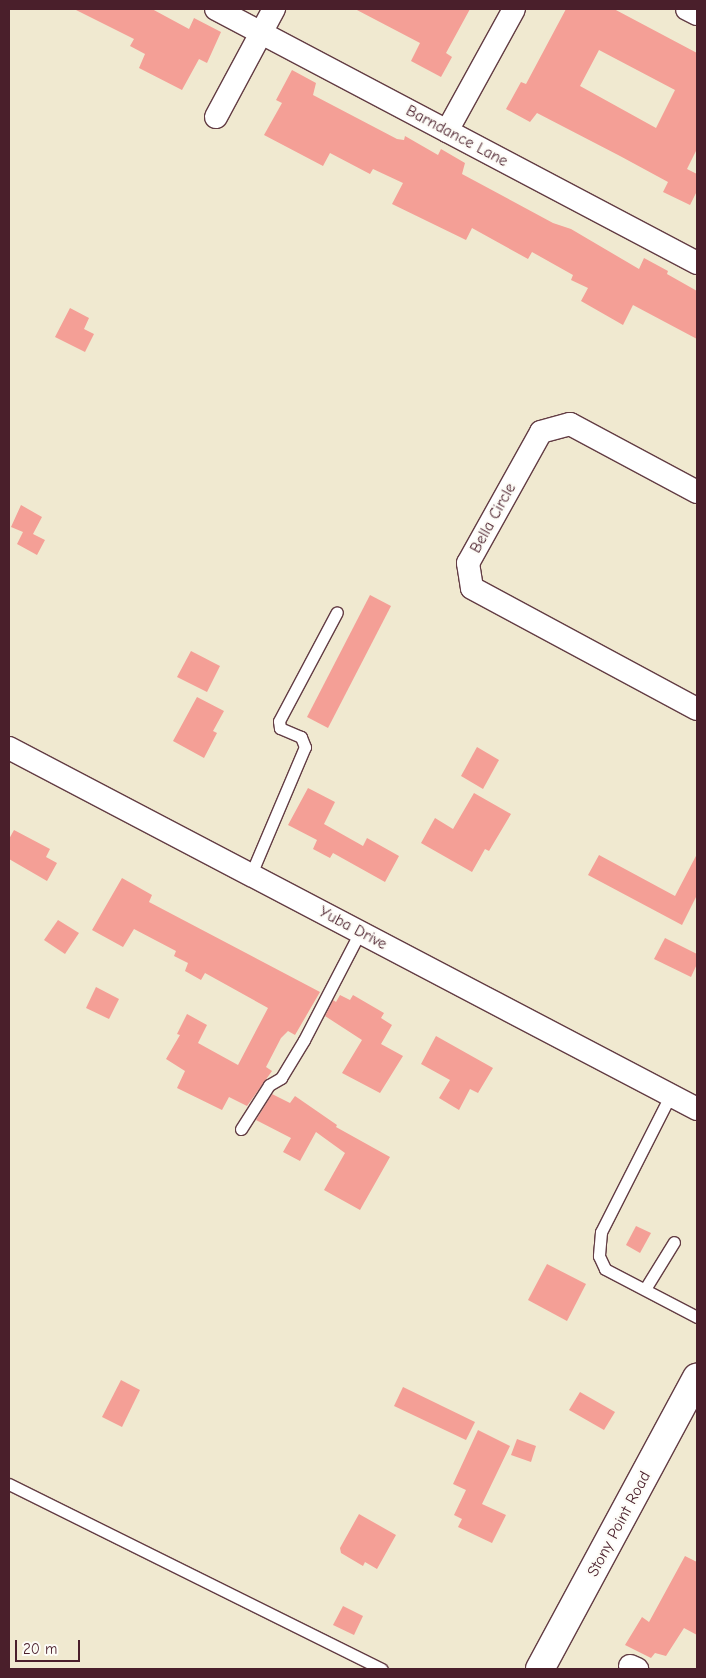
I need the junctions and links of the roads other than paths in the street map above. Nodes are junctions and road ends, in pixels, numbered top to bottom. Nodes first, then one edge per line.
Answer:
1 (216, 9) edge
2 (274, 9) edge
3 (514, 9) edge
4 (687, 9) edge
5 (697, 14) edge
6 (261, 32) junction
7 (216, 117) dead end
8 (448, 131) junction
9 (697, 263) edge
10 (697, 492) edge
11 (336, 612) dead end
12 (697, 710) edge
13 (9, 748) edge
14 (251, 874) junction
15 (360, 932) junction
16 (671, 1094) junction
17 (697, 1108) edge
18 (242, 1129) dead end
19 (674, 1242) dead end
20 (645, 1290) junction
21 (697, 1317) edge
22 (697, 1378) edge
23 (9, 1484) edge
24 (382, 1669) edge
25 (540, 1669) edge

1 - 6 street, Barndance Lane
2 - 6 street
3 - 8 street
4 - 5 street
6 - 7 street
6 - 8 street, Barndance Lane
8 - 9 street, Barndance Lane
10 - 12 street, Bella Circle
11 - 14 lane
13 - 14 street, Yuba Drive
14 - 15 street, Yuba Drive
15 - 16 street, Yuba Drive
15 - 18 lane
16 - 17 street, Yuba Drive
16 - 20 lane
19 - 20 lane
20 - 21 lane
22 - 25 main road, Stony Point Road
23 - 24 lane

